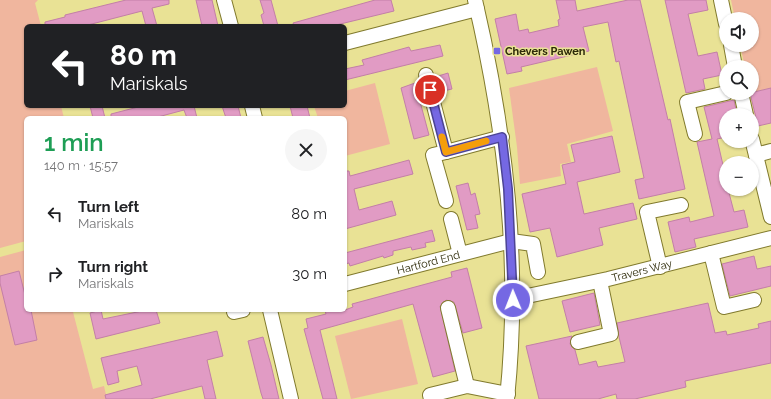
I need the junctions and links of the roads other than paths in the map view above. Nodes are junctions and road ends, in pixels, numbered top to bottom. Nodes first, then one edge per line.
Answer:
1 (224, 0) edge
2 (721, 0) edge
3 (476, 4) edge
4 (724, 12) edge
5 (230, 24) edge
6 (347, 42) edge
7 (426, 75) dead end
8 (719, 95) edge
9 (695, 134) dead end
10 (502, 137) junction
11 (754, 148) edge
12 (771, 151) edge
13 (446, 152) junction
14 (756, 154) junction
15 (446, 201) dead end
16 (681, 205) dead end
17 (771, 217) edge
18 (451, 219) dead end
19 (771, 238) edge
20 (512, 241) junction
21 (711, 253) junction
22 (460, 254) junction
23 (660, 266) junction
24 (538, 272) dead end
25 (600, 281) junction
26 (347, 283) edge
27 (513, 300) junction
28 (754, 300) dead end
29 (448, 308) dead end
30 (270, 312) edge
31 (578, 342) dead end
32 (467, 386) junction
33 (507, 396) edge
34 (291, 399) edge
35 (431, 399) edge

1 - 5 street
2 - 4 street
3 - 6 street
3 - 10 street
7 - 13 street
8 - 9 street
10 - 13 street
10 - 20 street
11 - 14 street
12 - 14 street
13 - 15 street
14 - 17 street
16 - 23 street
18 - 22 street
19 - 21 street, Travers Way
20 - 22 street, Hartford End
20 - 24 street
20 - 27 street
21 - 23 street, Travers Way
21 - 28 street
22 - 26 street, Hartford End
23 - 25 street, Travers Way
25 - 27 street, Travers Way
25 - 31 street
27 - 33 street
29 - 32 street
30 - 34 street
32 - 33 street
32 - 35 street

